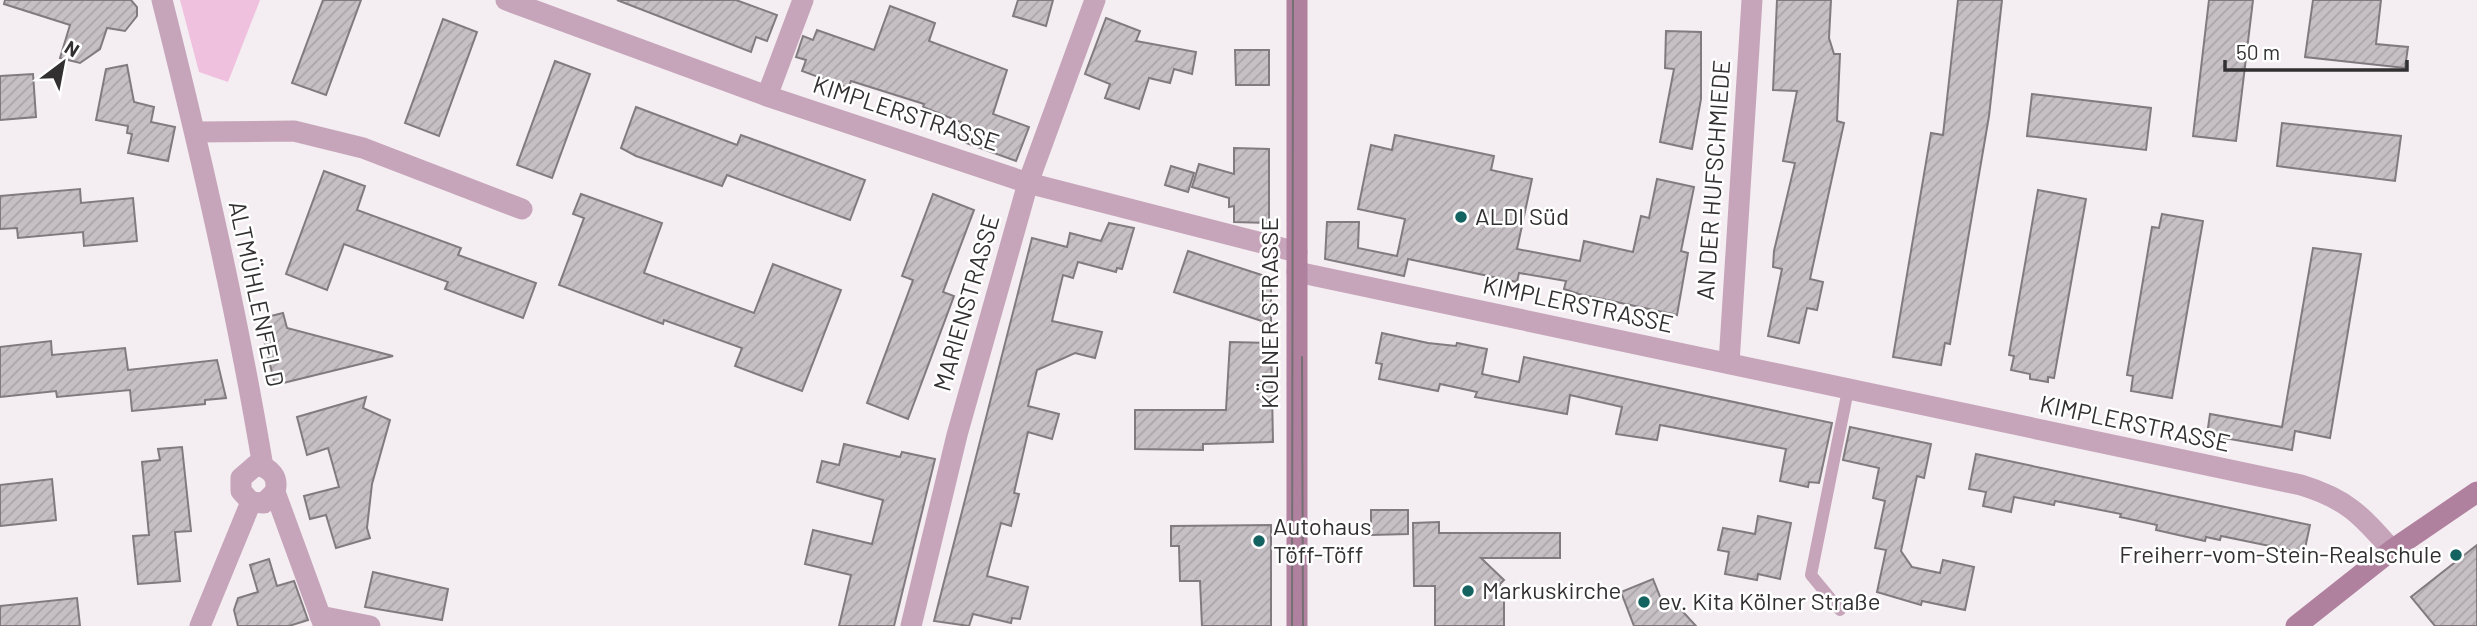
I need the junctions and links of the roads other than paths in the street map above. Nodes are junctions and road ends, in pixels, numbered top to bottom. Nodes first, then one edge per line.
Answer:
1 (162, 0) edge
2 (506, 0) edge
3 (803, 0) edge
4 (1095, 0) edge
5 (1297, 0) edge
6 (1752, 0) edge
7 (767, 96) junction
8 (196, 132) junction
9 (1028, 183) junction
10 (522, 209) dead end
11 (1297, 262) junction
12 (1729, 363) junction
13 (1848, 390) junction
14 (263, 467) junction
15 (275, 492) junction
16 (2477, 492) edge
17 (251, 502) junction
18 (2392, 550) junction
19 (1840, 610) dead end
20 (322, 621) edge
21 (200, 626) edge
22 (370, 626) edge
23 (911, 626) edge
24 (1297, 626) edge
25 (2296, 626) edge

1 - 8 street, ALTMÜHLENFELD
2 - 7 street, KIMPLERSTRASSE
3 - 7 street
4 - 9 street, MARIENSTRASSE
5 - 11 main road, KÖLNER STRASSE
6 - 12 street, AN DER HUFSCHMIEDE
7 - 9 street, KIMPLERSTRASSE
8 - 10 street
8 - 14 street, ALTMÜHLENFELD
9 - 11 street, KIMPLERSTRASSE
9 - 23 street, MARIENSTRASSE
11 - 12 street, KIMPLERSTRASSE
11 - 24 main road, KÖLNER STRASSE
12 - 13 street, KIMPLERSTRASSE
13 - 18 street, KIMPLERSTRASSE
13 - 19 lane
14 - 15 street, ALTMÜHLENFELD
14 - 17 street
15 - 17 street
15 - 20 street, ALTMÜHLENFELD
16 - 18 main road
17 - 21 street
18 - 25 main road
20 - 22 street, ALTMÜHLENFELD

